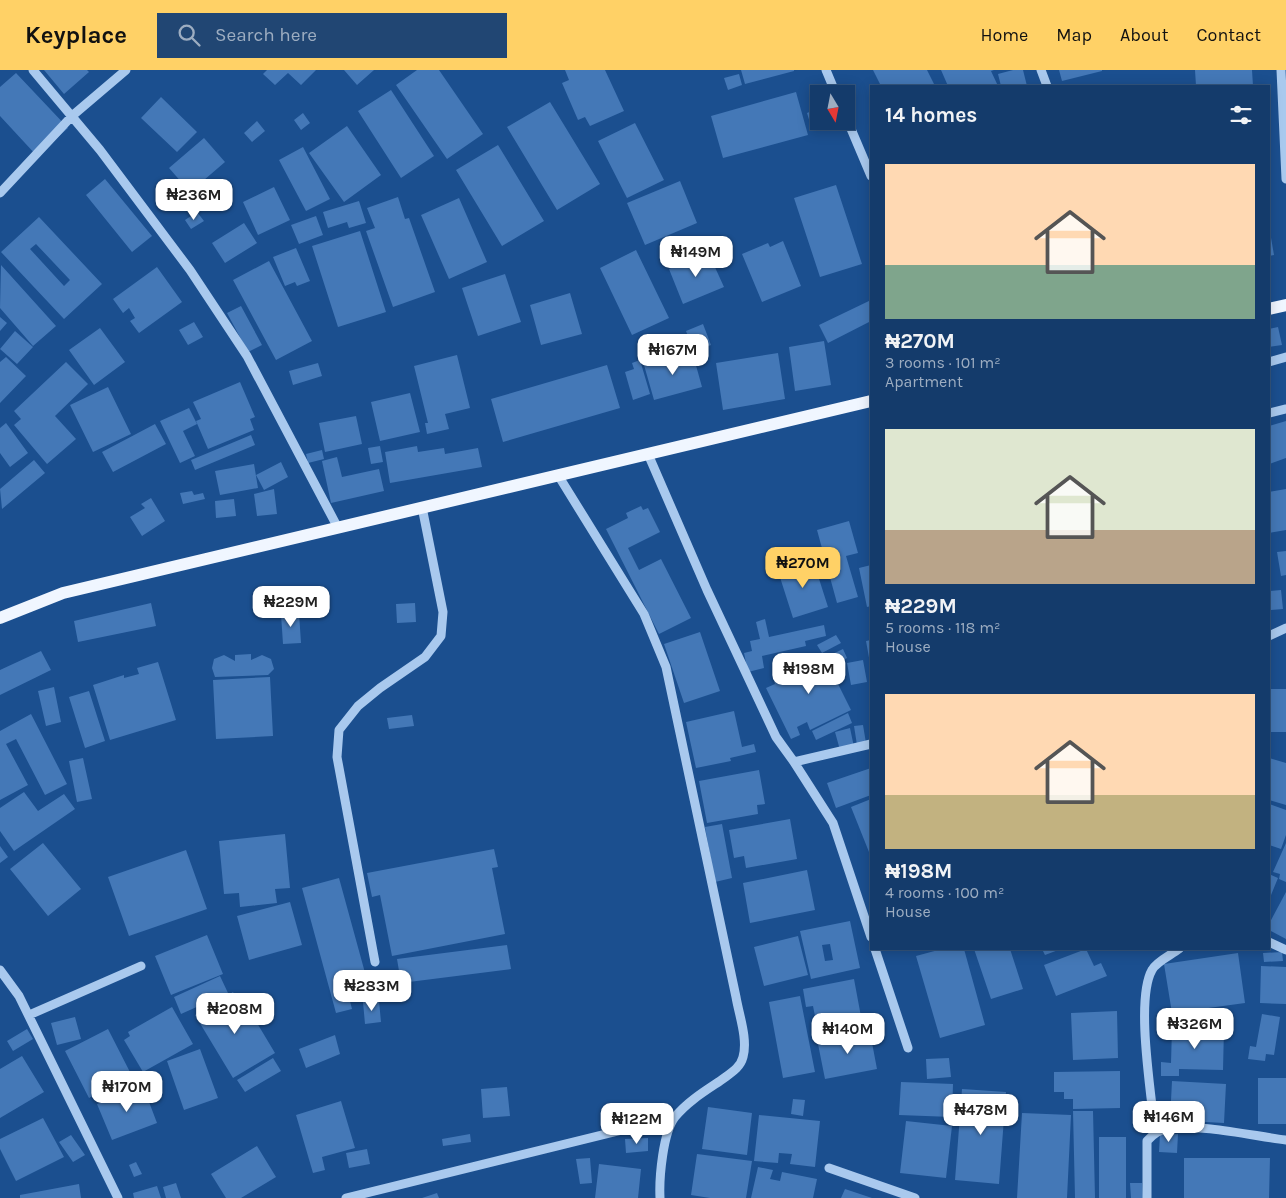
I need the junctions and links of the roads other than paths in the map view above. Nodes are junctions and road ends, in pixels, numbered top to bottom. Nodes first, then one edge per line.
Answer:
1 (33, 70) edge
2 (126, 70) edge
3 (826, 70) edge
4 (1041, 70) edge
5 (1281, 70) edge
6 (832, 85) edge
7 (1046, 85) edge
8 (72, 116) junction
9 (852, 130) edge
10 (870, 174) edge
11 (1286, 179) edge
12 (0, 193) edge
13 (1286, 305) edge
14 (1270, 309) edge
15 (1286, 357) edge
16 (1270, 362) edge
17 (870, 401) edge
18 (1286, 409) edge
19 (1270, 413) edge
20 (648, 454) junction
21 (558, 475) junction
22 (422, 507) junction
23 (338, 528) junction
24 (0, 618) edge
25 (1286, 628) edge
26 (1270, 636) edge
27 (870, 744) edge
28 (794, 762) junction
29 (870, 933) edge
30 (1270, 942) edge
31 (875, 950) edge
32 (1178, 950) edge
33 (1286, 950) edge
34 (375, 962) dead end
35 (141, 966) dead end
36 (0, 970) edge
37 (29, 1015) junction
38 (908, 1048) dead end
39 (675, 1117) junction
40 (1155, 1133) junction
41 (1286, 1140) edge
42 (829, 1168) dead end
43 (118, 1198) edge
44 (346, 1198) edge
45 (660, 1198) edge
46 (915, 1198) edge
47 (1147, 1198) edge

1 - 8 street
2 - 8 street
3 - 6 street
4 - 7 street
5 - 11 street
8 - 12 street
8 - 23 street
9 - 10 street
13 - 14 main road
15 - 16 street
17 - 20 main road
18 - 19 street
20 - 21 main road
20 - 28 street
21 - 22 main road
21 - 39 street
22 - 23 main road
22 - 34 street
23 - 24 main road
25 - 26 street
27 - 28 street
28 - 29 street
30 - 33 street
31 - 38 street
32 - 40 street
35 - 37 street
36 - 37 street
37 - 43 street
39 - 44 street
39 - 45 street
40 - 41 street
40 - 47 street
42 - 46 street

